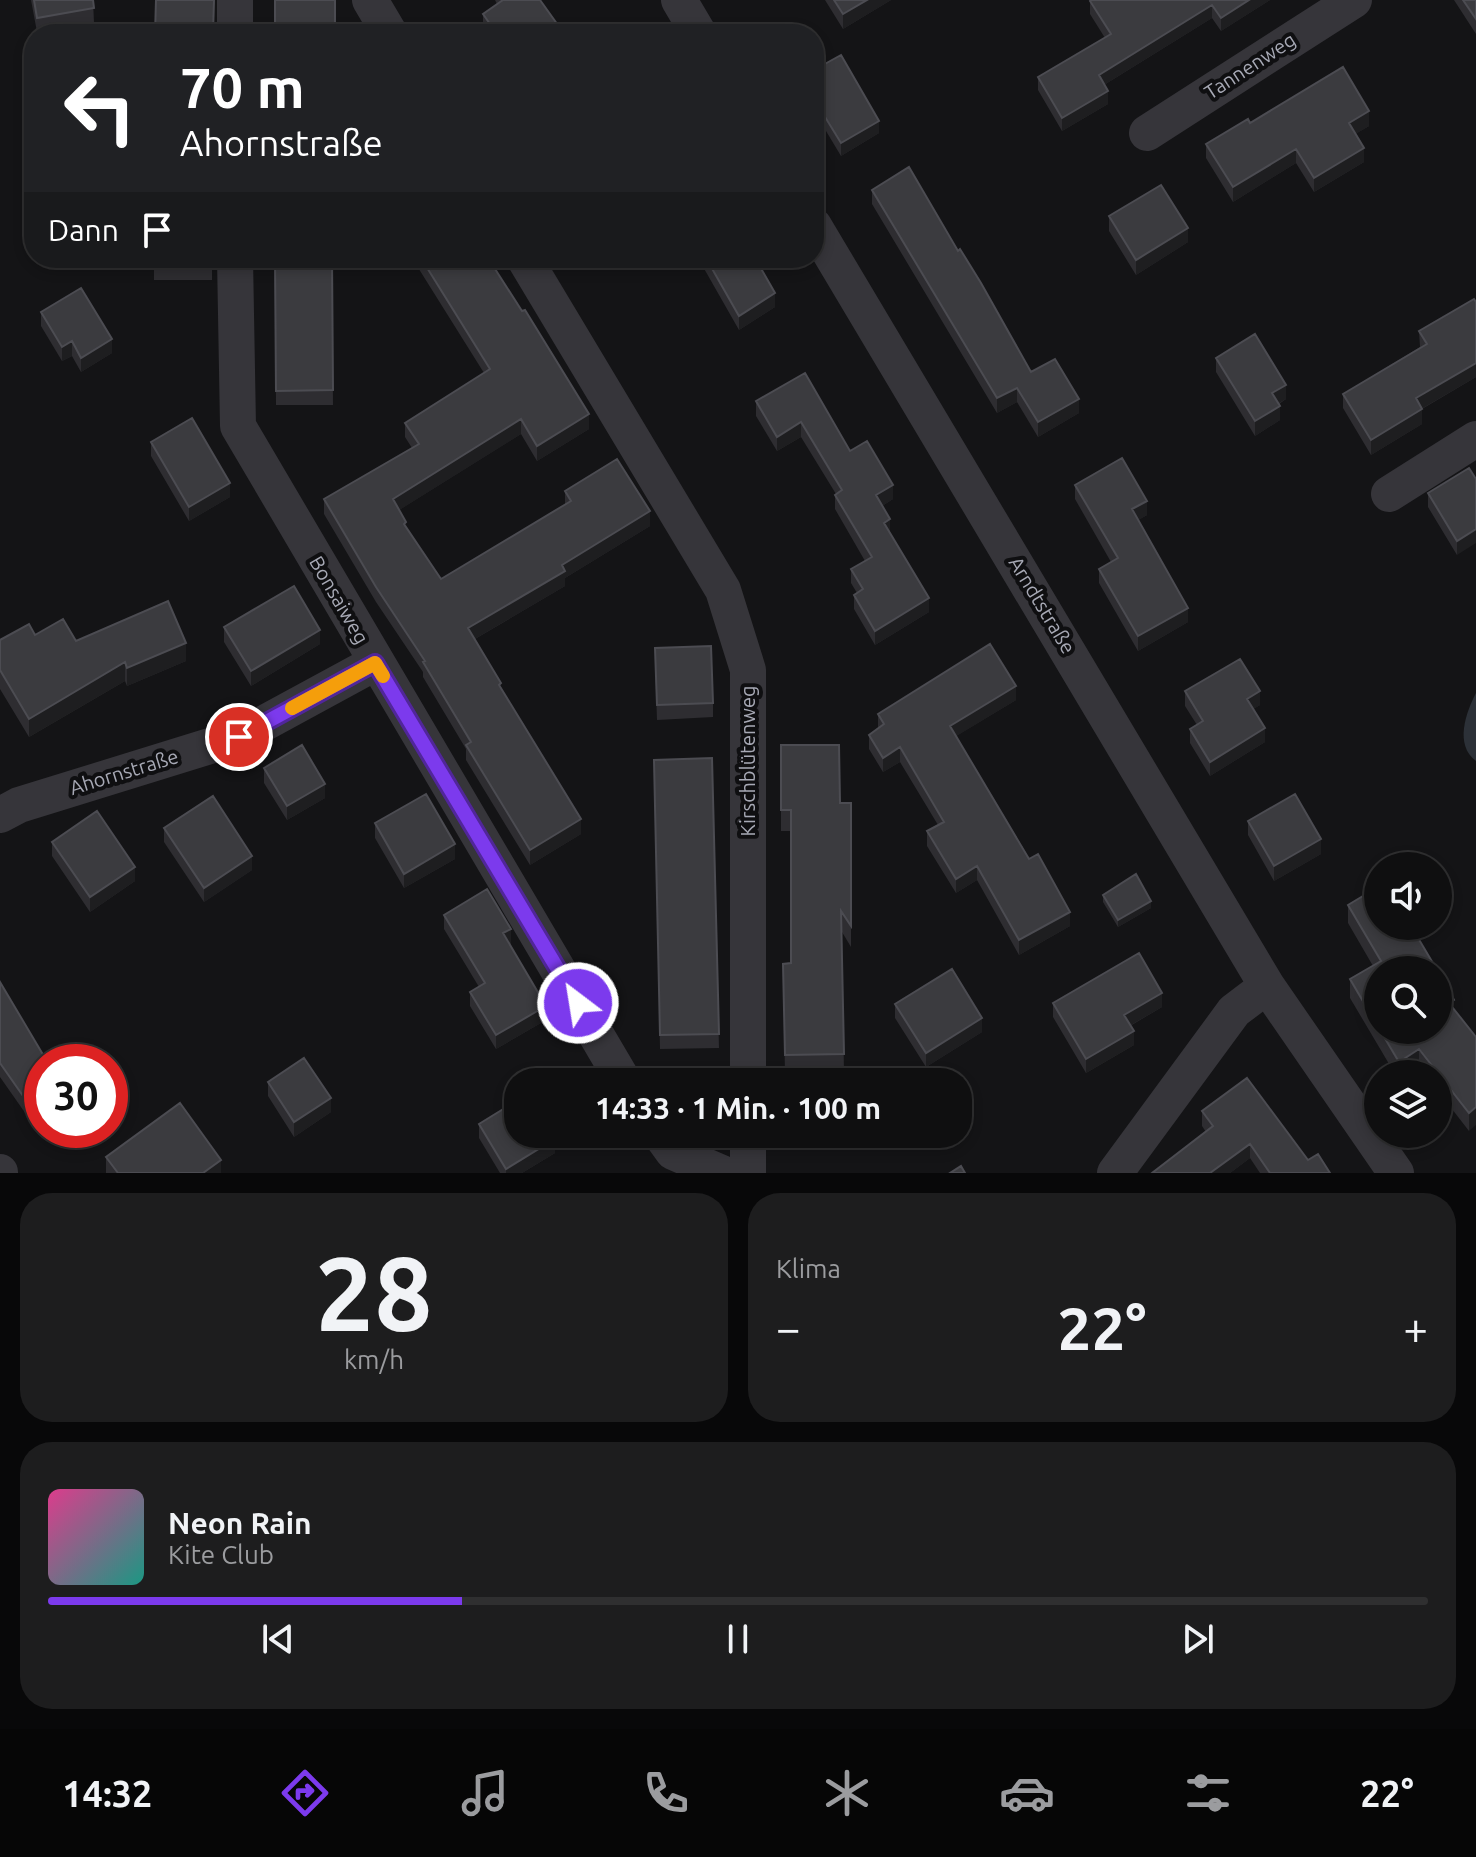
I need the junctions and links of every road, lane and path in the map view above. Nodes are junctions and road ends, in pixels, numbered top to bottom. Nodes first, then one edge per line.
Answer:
1 (235, 0) edge
2 (370, 0) edge
3 (679, 0) edge
4 (1354, 0) edge
5 (235, 24) edge
6 (384, 24) edge
7 (693, 24) edge
8 (1147, 133) dead end
9 (824, 243) edge
10 (235, 268) edge
11 (530, 268) edge
12 (1476, 439) edge
13 (1389, 494) dead end
14 (375, 663) junction
15 (0, 815) edge
16 (1267, 986) junction
17 (616, 1068) edge
18 (748, 1068) edge
19 (670, 1148) edge
20 (748, 1148) edge
21 (722, 1173) edge
22 (748, 1173) edge
23 (1115, 1173) edge
24 (1396, 1173) edge

1 - 5 street
2 - 6 street
3 - 7 street
4 - 8 street, Tannenweg
9 - 16 street, Arndtstraße
10 - 14 street, Bonsaiweg
11 - 18 street, Kirschblütenweg
12 - 13 street
14 - 15 street, Ahornstraße
14 - 17 street, Bonsaiweg
16 - 23 street
16 - 24 street, Arndtstraße
19 - 21 street
20 - 22 street

